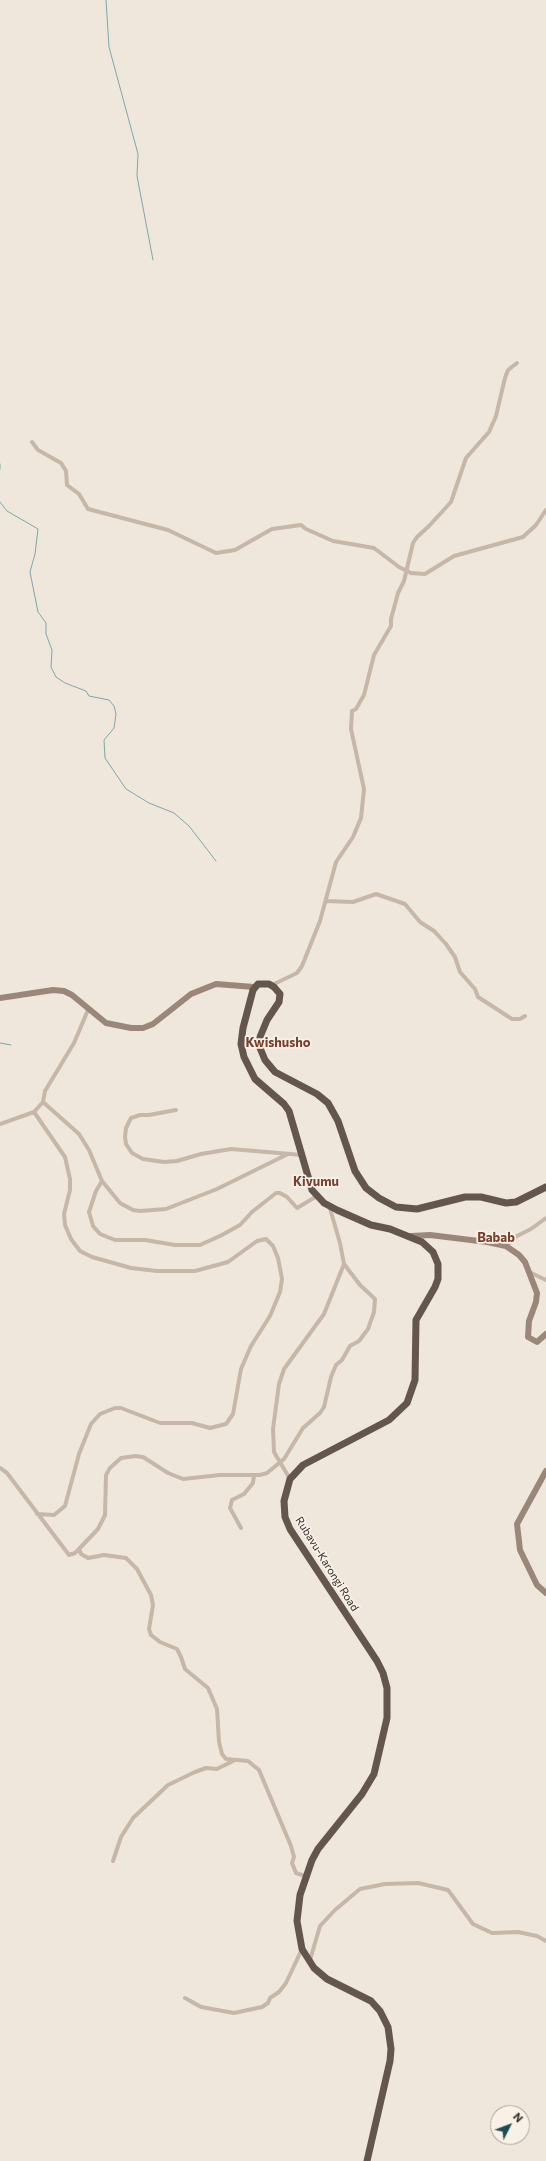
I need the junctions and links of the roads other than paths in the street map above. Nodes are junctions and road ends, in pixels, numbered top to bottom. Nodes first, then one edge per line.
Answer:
1 (517, 363) dead end
2 (32, 442) dead end
3 (546, 510) edge
4 (406, 570) junction
5 (326, 901) junction
6 (272, 985) junction
7 (254, 987) junction
8 (0, 998) edge
9 (88, 1010) junction
10 (524, 1016) dead end
11 (43, 1102) junction
12 (176, 1110) dead end
13 (34, 1112) junction
14 (0, 1124) edge
15 (288, 1154) junction
16 (303, 1155) junction
17 (102, 1182) junction
18 (546, 1186) edge
19 (317, 1196) junction
20 (329, 1205) junction
21 (546, 1218) edge
22 (410, 1236) junction
23 (506, 1246) junction
24 (344, 1264) junction
25 (529, 1272) junction
26 (546, 1280) edge
27 (546, 1334) edge
28 (279, 1463) junction
29 (0, 1468) edge
30 (546, 1471) edge
31 (254, 1475) junction
32 (290, 1479) junction
33 (37, 1514) junction
34 (241, 1528) dead end
35 (80, 1549) junction
36 (546, 1593) edge
37 (233, 1761) junction
38 (114, 1861) dead end
39 (305, 1876) junction
40 (546, 1941) edge
41 (302, 1949) junction
42 (309, 1962) junction
43 (184, 1998) dead end
44 (367, 2161) edge

1 - 4 street
2 - 4 street
3 - 4 street
4 - 5 street
5 - 6 street
5 - 10 street
6 - 7 highway
6 - 18 highway
7 - 9 main road
7 - 16 highway
8 - 9 main road
9 - 11 street
11 - 13 street
11 - 17 street
12 - 15 street
13 - 14 street
13 - 33 street
15 - 16 street
15 - 17 street
16 - 19 highway
17 - 19 street
19 - 20 highway
20 - 22 highway
20 - 24 street
21 - 23 street
22 - 23 main road
22 - 32 highway
23 - 25 main road
24 - 28 street
24 - 28 street
25 - 26 street
25 - 27 main road
28 - 31 street
28 - 32 street
29 - 33 street
30 - 36 main road
31 - 34 street
31 - 35 street
32 - 39 highway, Rubavu-Karongi Road
33 - 35 street
35 - 37 street
37 - 38 street
37 - 39 street
39 - 41 highway, Rubavu-Karongi Road
40 - 42 street
41 - 42 highway, Rubavu-Karongi Road
41 - 43 street
42 - 44 highway, Rubavu-Karongi Road

